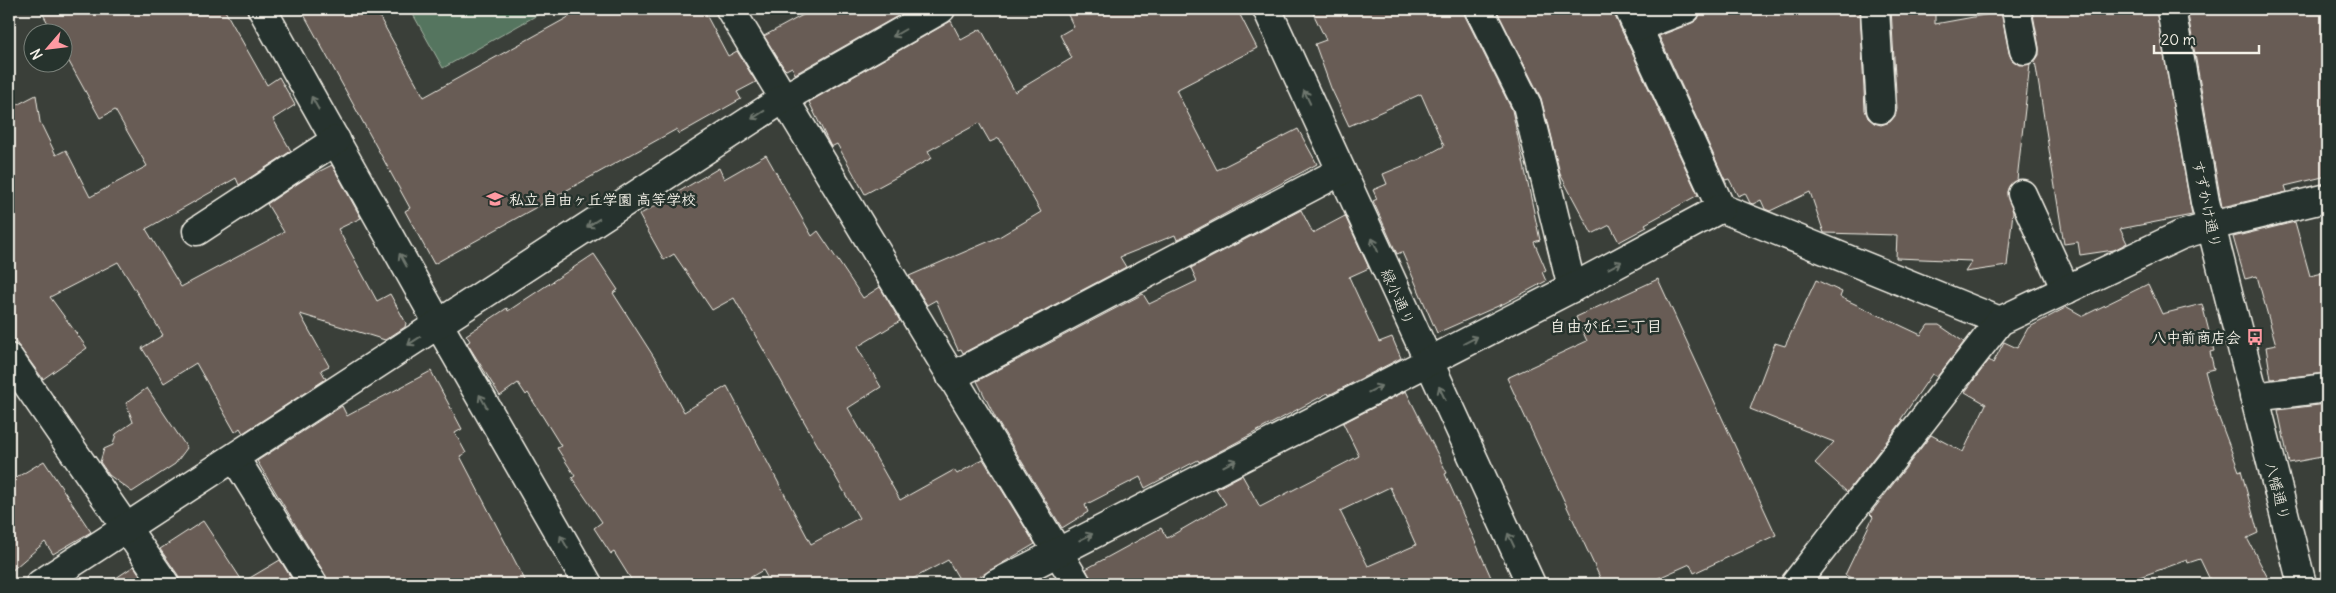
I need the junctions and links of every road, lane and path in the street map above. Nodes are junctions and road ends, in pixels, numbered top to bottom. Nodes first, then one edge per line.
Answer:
1 (262, 9) edge
2 (730, 9) edge
3 (941, 9) edge
4 (1267, 9) edge
5 (1479, 9) edge
6 (1686, 9) edge
7 (1875, 9) edge
8 (2016, 9) edge
9 (2171, 9) edge
10 (1634, 18) edge
11 (2024, 50) dead end
12 (783, 98) junction
13 (1881, 109) dead end
14 (336, 140) junction
15 (1341, 171) junction
16 (2022, 194) dead end
17 (2327, 198) edge
18 (1722, 208) junction
19 (2211, 226) junction
20 (197, 231) dead end
21 (1572, 288) junction
22 (2066, 290) junction
23 (2000, 322) junction
24 (439, 325) junction
25 (9, 358) edge
26 (1428, 362) junction
27 (951, 376) junction
28 (2327, 388) edge
29 (2254, 397) junction
30 (235, 458) junction
31 (127, 527) junction
32 (1058, 552) junction
33 (40, 584) edge
34 (165, 584) edge
35 (313, 584) edge
36 (588, 584) edge
37 (996, 584) edge
38 (1077, 584) edge
39 (1531, 584) edge
40 (1795, 584) edge
41 (2302, 584) edge

14 -> 1 street
2 - 12 street
3 -> 12 street
15 -> 4 street, 緑小通り
5 - 21 street
6 - 10 street
7 - 13 street
8 - 11 street
9 - 19 street, すずかけ通り
10 - 18 street
12 -> 24 street
12 - 27 street
14 - 20 street
24 -> 14 street
26 -> 15 street, 緑小通り
15 - 27 street
16 - 22 street
17 - 19 street
21 -> 18 street
18 - 23 street
19 - 22 street
19 - 29 street, すずかけ通り
26 -> 21 street
22 - 23 street
23 - 40 street
24 -> 30 street
36 -> 24 street
25 - 31 street
32 -> 26 street
39 -> 26 street, 緑小通り
27 - 32 street
28 - 29 street
29 - 41 street, 八幡通り
30 - 31 street
30 - 35 street
31 - 33 street
31 - 34 street
32 - 37 street
32 - 38 street

